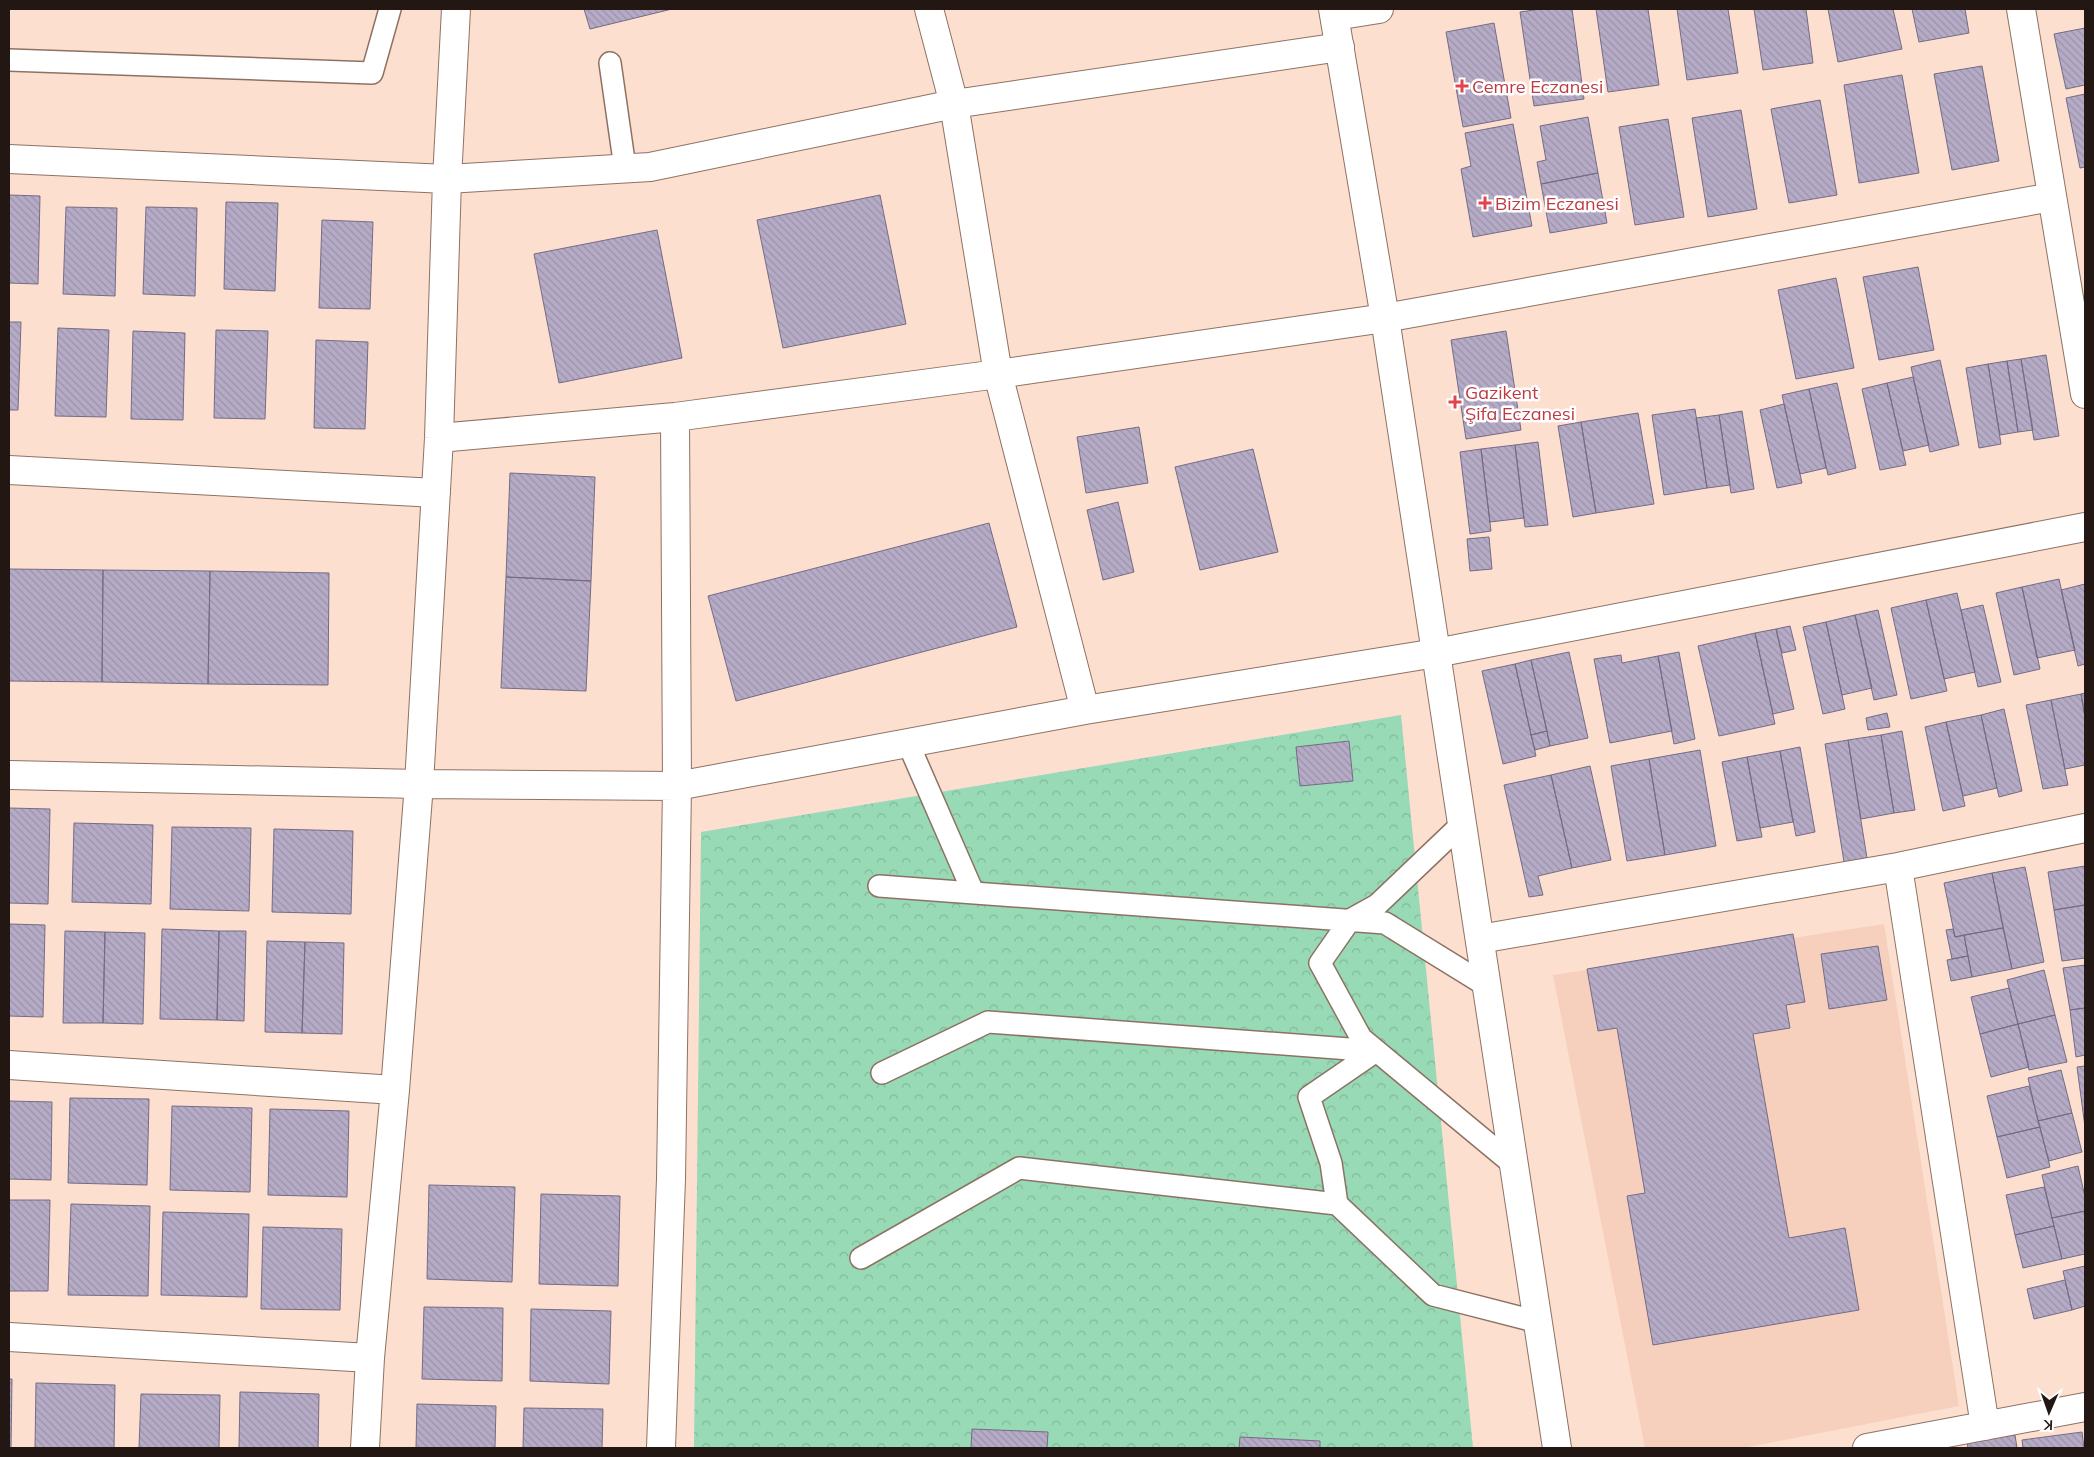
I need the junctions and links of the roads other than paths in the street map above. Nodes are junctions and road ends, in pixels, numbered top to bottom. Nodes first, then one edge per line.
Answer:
1 (390, 9) edge
2 (456, 9) edge
3 (929, 9) edge
4 (1379, 9) edge
5 (2021, 9) edge
6 (1334, 12) edge
7 (1340, 47) junction
8 (9, 60) edge
9 (610, 63) dead end
10 (954, 104) junction
11 (9, 159) edge
12 (625, 168) junction
13 (447, 179) junction
14 (2052, 197) junction
15 (1385, 318) junction
16 (998, 374) junction
17 (2085, 394) edge
18 (675, 417) junction
19 (439, 438) junction
20 (9, 470) edge
21 (436, 493) junction
22 (2085, 527) edge
23 (1436, 653) junction
24 (1086, 710) junction
25 (908, 743) junction
26 (9, 775) edge
27 (419, 784) junction
28 (677, 786) junction
29 (1462, 824) junction
30 (2085, 828) edge
31 (1898, 867) junction
32 (879, 886) dead end
33 (973, 892) junction
34 (1350, 920) junction
35 (1480, 939) junction
36 (1487, 986) junction
37 (1376, 1051) junction
38 (9, 1065) edge
39 (882, 1073) dead end
40 (395, 1090) junction
41 (1514, 1165) junction
42 (1337, 1204) junction
43 (861, 1258) dead end
44 (1538, 1322) junction
45 (9, 1337) edge
46 (370, 1358) junction
47 (2085, 1407) edge
48 (1985, 1426) junction
49 (365, 1448) edge
50 (661, 1448) edge
51 (1556, 1448) edge
52 (1867, 1448) edge

1 - 8 lane
2 - 13 street
3 - 10 street
4 - 6 street
5 - 14 street
6 - 7 street
7 - 10 street
7 - 15 street
9 - 12 lane
10 - 12 street
10 - 16 street
11 - 13 street
12 - 13 street
13 - 19 street
14 - 15 street
14 - 17 street
15 - 16 street
15 - 23 street
16 - 18 street
16 - 24 street
18 - 19 street
18 - 28 street
19 - 21 street
20 - 21 street
21 - 27 street
22 - 23 street
23 - 24 street
23 - 29 street
24 - 25 street
25 - 28 street
25 - 33 lane
26 - 27 street
27 - 28 street
27 - 40 street
28 - 50 street
29 - 34 lane
29 - 35 street
30 - 31 street
31 - 35 street
31 - 48 street
32 - 33 lane
33 - 34 lane
34 - 36 lane
34 - 37 lane
35 - 36 street
36 - 41 street
37 - 39 lane
37 - 41 lane
37 - 42 lane
38 - 40 street
40 - 46 street
41 - 44 street
42 - 43 lane
42 - 44 lane
44 - 51 street
45 - 46 street
46 - 49 street
47 - 48 street
48 - 52 street

